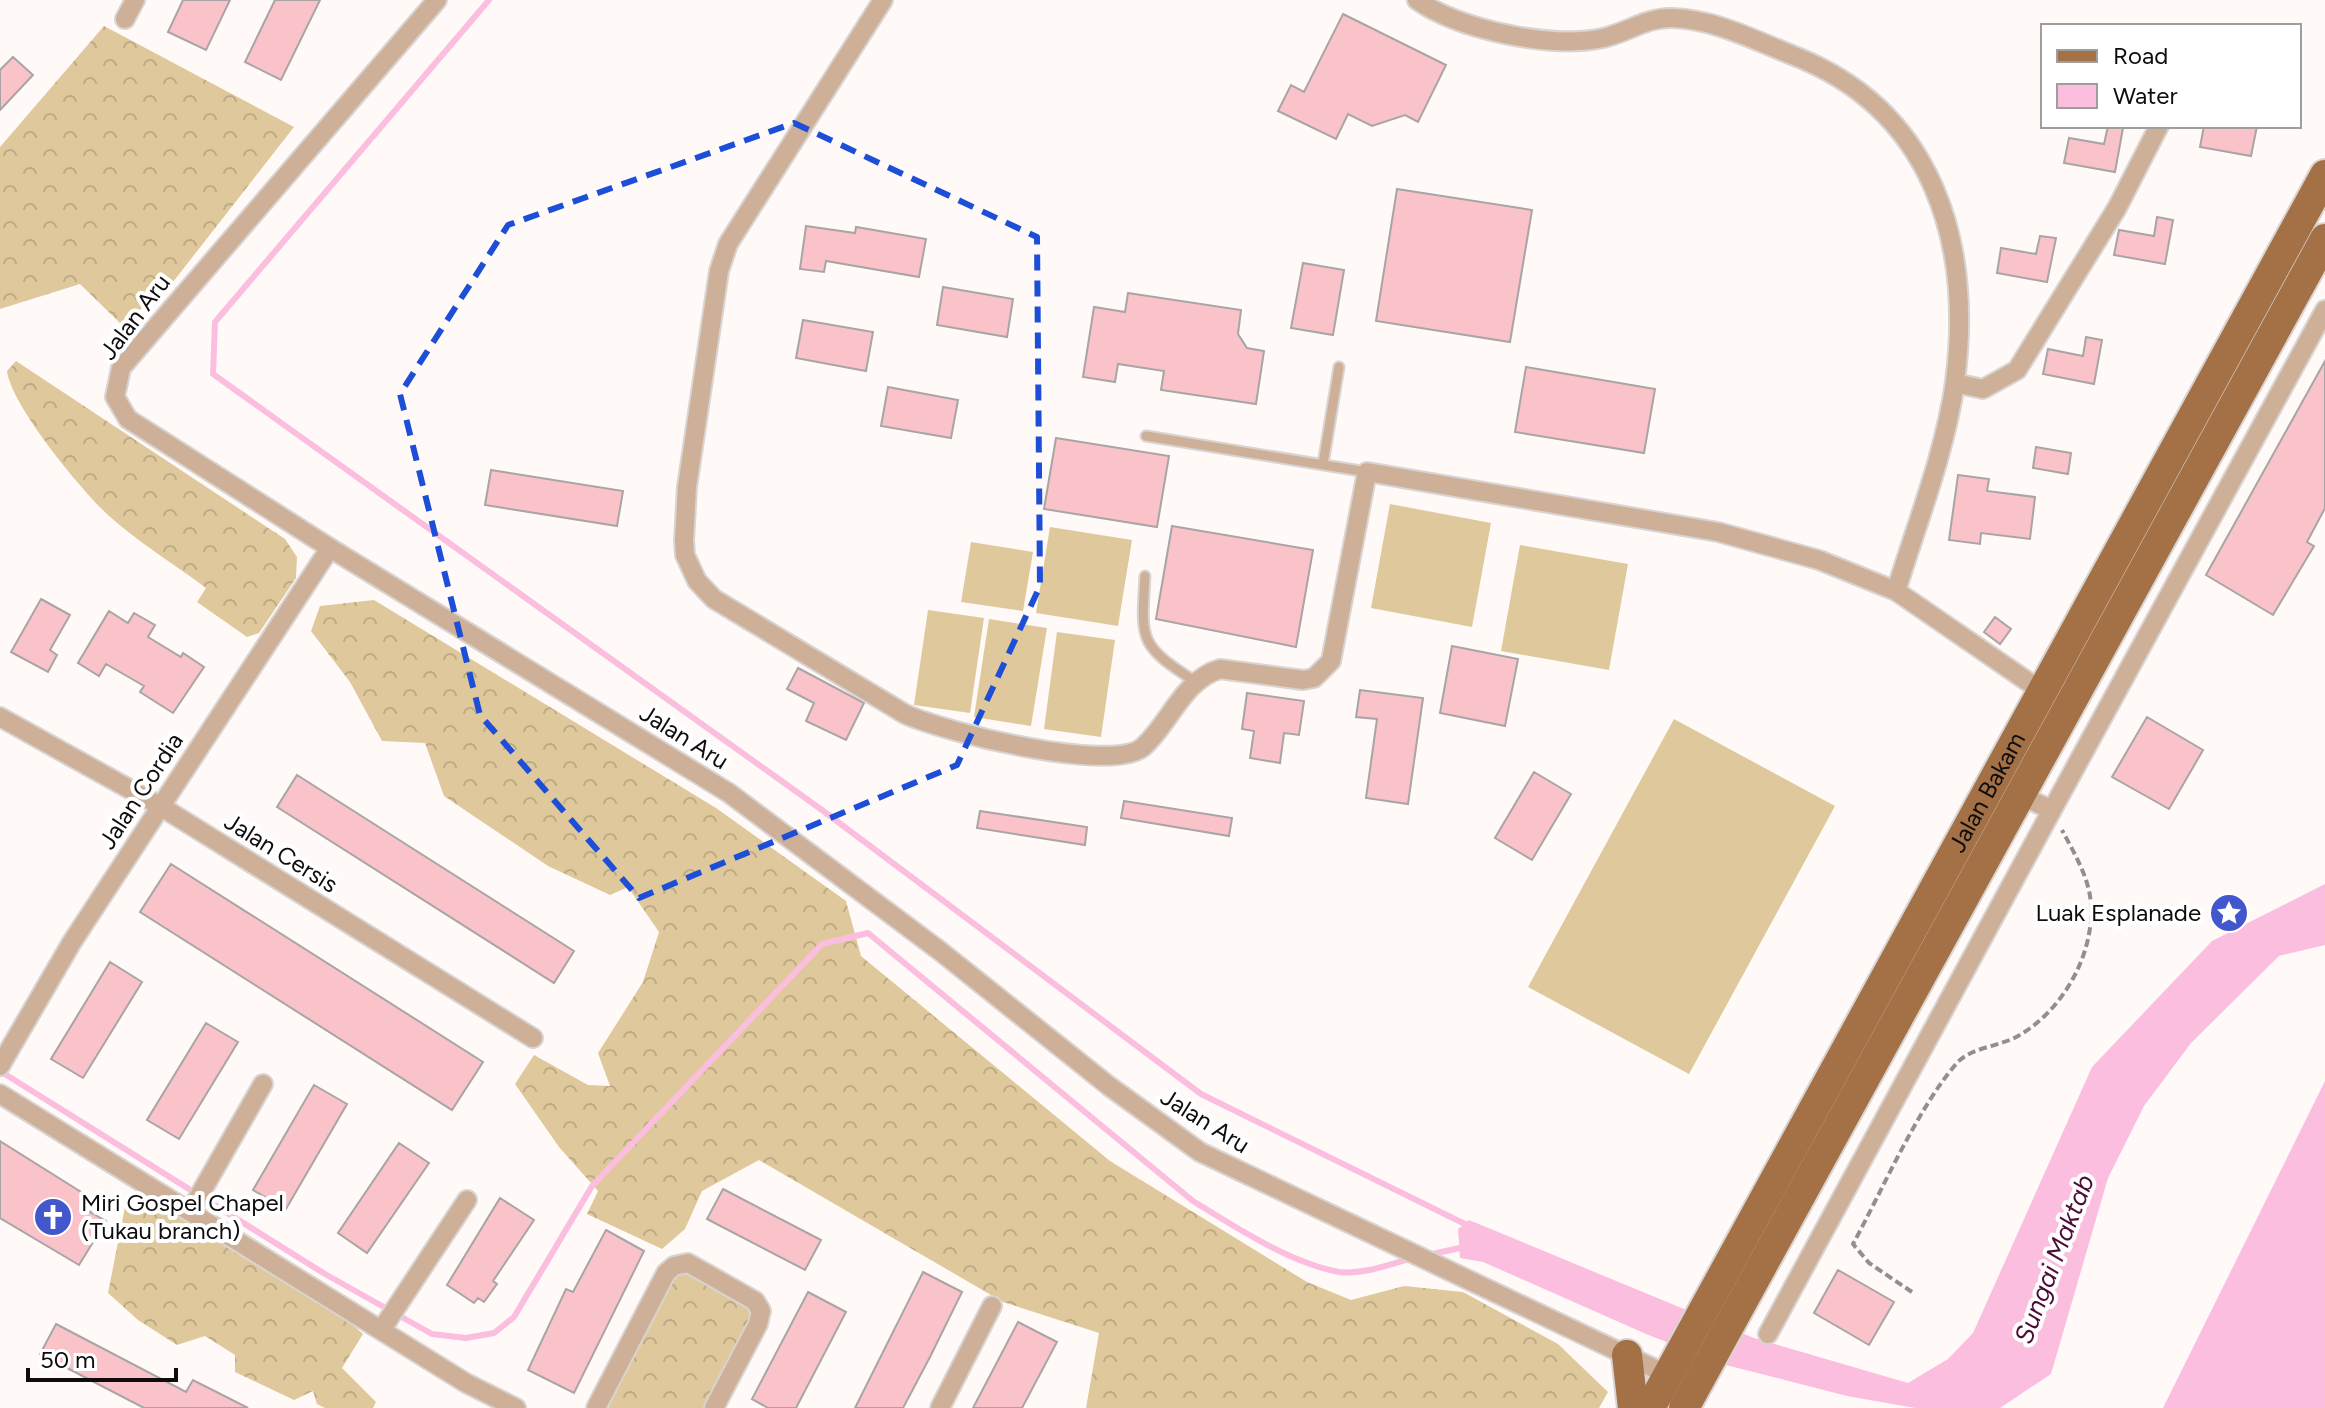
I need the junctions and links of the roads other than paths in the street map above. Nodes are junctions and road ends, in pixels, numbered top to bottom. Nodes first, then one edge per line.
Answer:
1 (135, 0) edge
2 (437, 0) edge
3 (883, 0) edge
4 (1417, 0) edge
5 (125, 19) dead end
6 (2158, 128) edge
7 (2325, 175) edge
8 (2325, 239) edge
9 (2325, 310) edge
10 (1339, 367) dead end
11 (1955, 383) junction
12 (1146, 436) dead end
13 (1323, 464) junction
14 (1367, 472) junction
15 (330, 548) junction
16 (1145, 576) dead end
17 (1896, 591) junction
18 (2090, 668) junction
19 (1196, 682) junction
20 (2120, 683) junction
21 (2043, 692) junction
22 (0, 717) edge
23 (2039, 759) junction
24 (2019, 795) junction
25 (160, 806) junction
26 (2052, 810) junction
27 (533, 1038) dead end
28 (3, 1061) edge
29 (263, 1084) dead end
30 (0, 1094) edge
31 (467, 1200) dead end
32 (193, 1206) junction
33 (992, 1306) dead end
34 (1717, 1315) junction
35 (385, 1325) junction
36 (1768, 1334) dead end
37 (1627, 1355) junction
38 (1672, 1372) junction
39 (516, 1408) edge
40 (596, 1408) edge
41 (714, 1408) edge
42 (940, 1408) edge
43 (1633, 1408) edge
44 (1650, 1408) edge
45 (1684, 1408) edge

1 - 5 street
2 - 15 street, Jalan Aru
3 - 19 street
4 - 11 street
6 - 11 street
7 - 21 main road, Jalan Bakam
8 - 18 main road, Jalan Bakam
9 - 20 street
10 - 13 lane
11 - 17 street
12 - 13 lane
13 - 14 lane
14 - 17 street
14 - 19 street
15 - 25 street, Jalan Cordia
15 - 37 street, Jalan Aru
16 - 19 lane
17 - 21 street
18 - 20 street
18 - 23 main road, Jalan Bakam
20 - 26 street
21 - 23 main road
21 - 34 main road, Jalan Bakam
22 - 25 street, Jalan Cersis
23 - 24 main road, Jalan Bakam
24 - 26 street
24 - 34 main road, Jalan Bakam
25 - 27 street, Jalan Cersis
25 - 28 street, Jalan Cordia
26 - 36 street
29 - 32 street
30 - 32 street
31 - 35 street
32 - 35 street
33 - 42 street
34 - 38 main road, Jalan Bakam
34 - 45 main road, Jalan Bakam
35 - 39 street
37 - 38 street, Jalan Aru
37 - 43 main road
38 - 44 main road, Jalan Bakam
40 - 41 street

